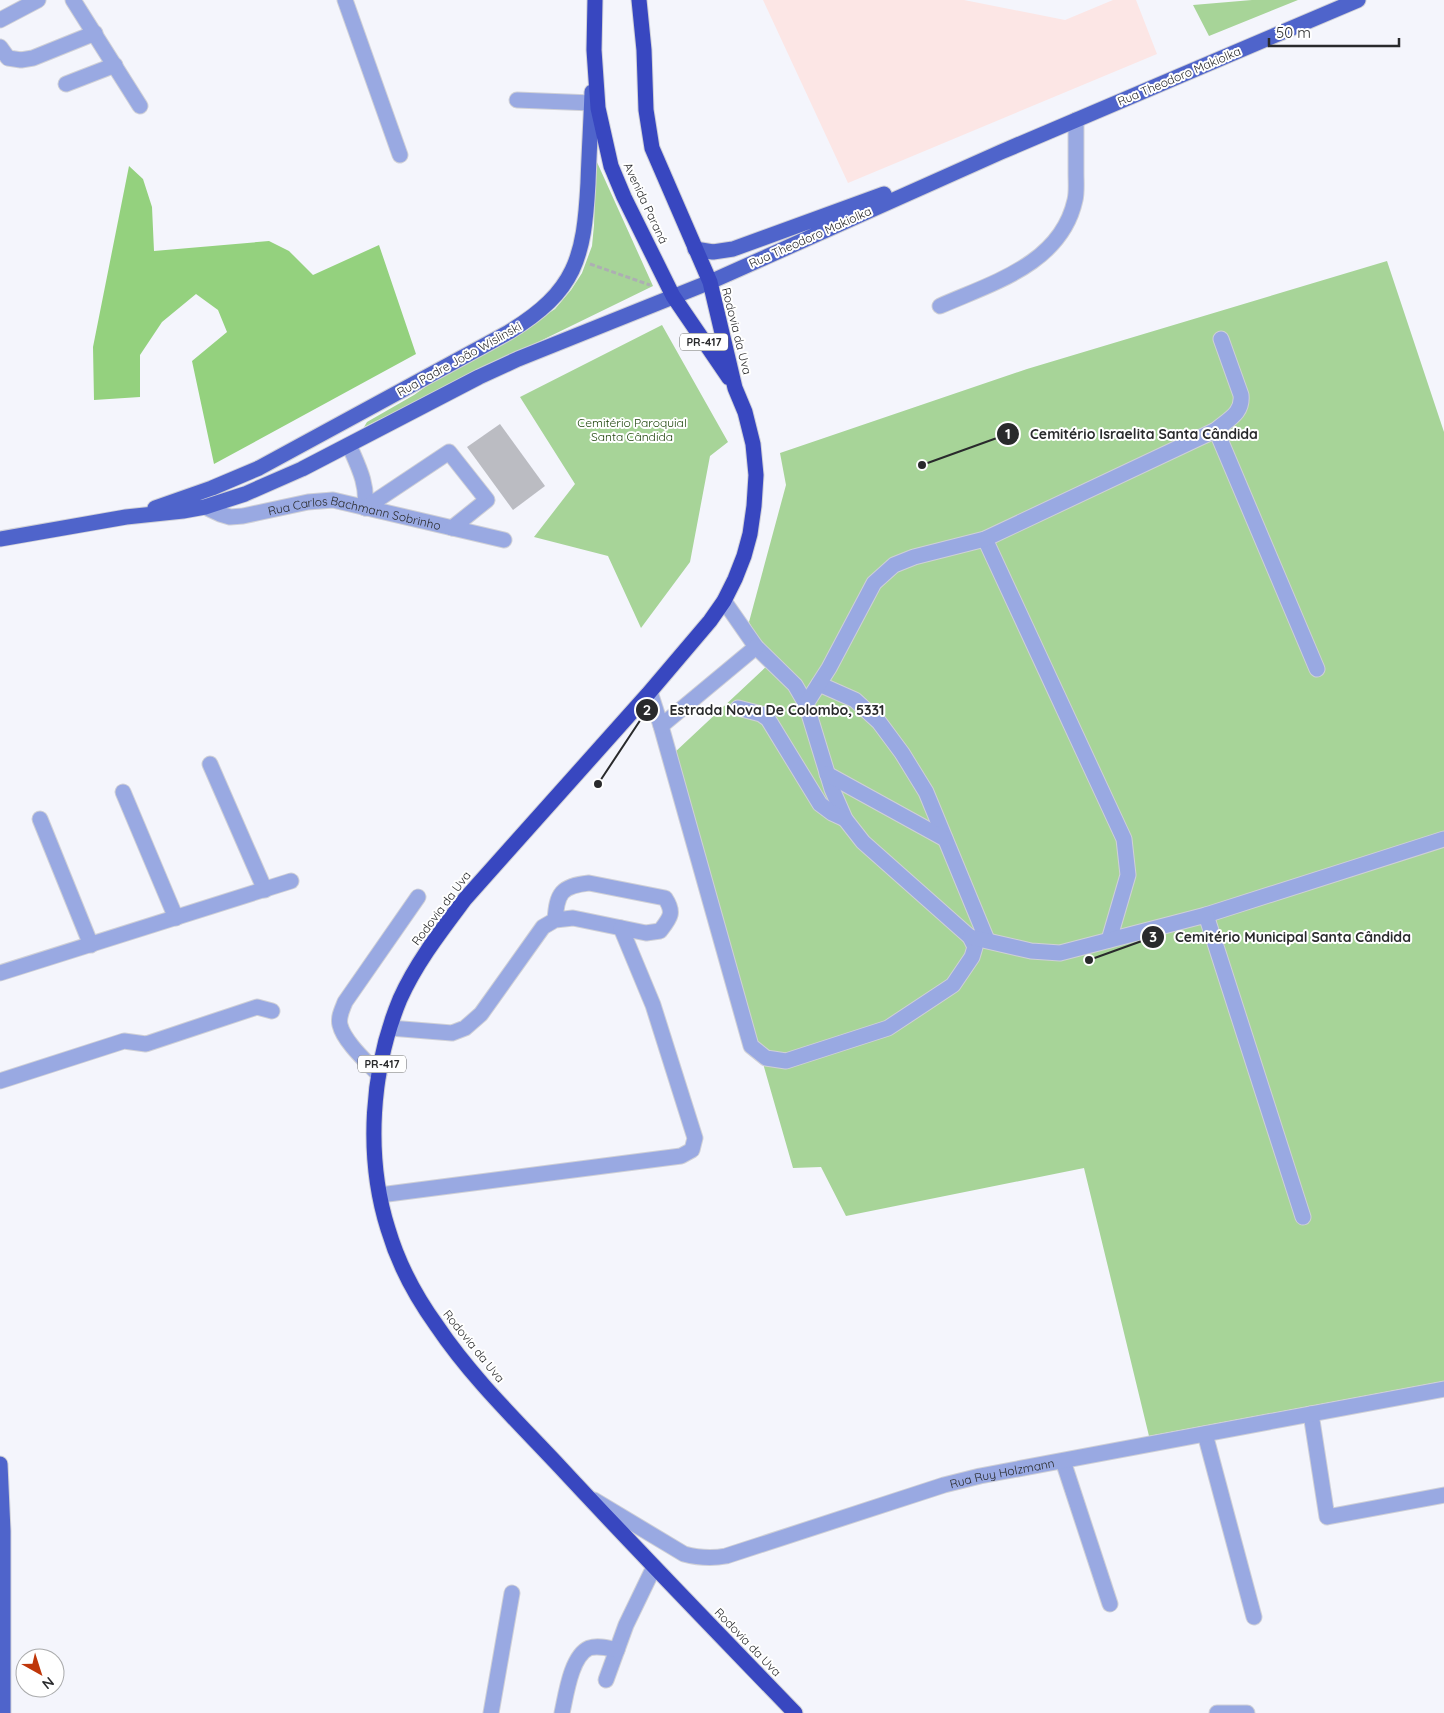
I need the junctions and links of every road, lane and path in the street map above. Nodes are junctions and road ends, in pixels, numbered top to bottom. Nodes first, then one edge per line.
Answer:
1 (38, 0) edge
2 (73, 0) edge
3 (345, 0) edge
4 (595, 0) edge
5 (639, 0) edge
6 (645, 0) edge
7 (1358, 0) edge
8 (1335, 4) edge
9 (0, 20) edge
10 (95, 32) junction
11 (0, 47) edge
12 (594, 50) junction
13 (644, 50) junction
14 (115, 65) junction
15 (66, 84) dead end
16 (518, 100) dead end
17 (592, 103) junction
18 (140, 106) dead end
19 (1076, 120) junction
20 (1001, 152) junction
21 (400, 155) dead end
22 (695, 249) junction
23 (578, 259) junction
24 (710, 282) junction
25 (673, 296) junction
26 (940, 306) dead end
27 (1221, 339) dead end
28 (426, 377) junction
29 (736, 388) junction
30 (1216, 430) junction
31 (349, 445) junction
32 (363, 476) junction
33 (399, 485) junction
34 (205, 507) junction
35 (365, 508) junction
36 (126, 517) junction
37 (452, 528) junction
38 (0, 539) edge
39 (985, 539) junction
40 (504, 540) dead end
41 (724, 601) junction
42 (756, 647) junction
43 (1317, 669) dead end
44 (819, 684) junction
45 (650, 692) junction
46 (806, 704) junction
47 (738, 708) dead end
48 (661, 726) junction
49 (210, 764) dead end
50 (827, 774) junction
51 (123, 792) dead end
52 (40, 819) dead end
53 (845, 819) junction
54 (945, 839) junction
55 (1444, 839) edge
56 (291, 881) dead end
57 (265, 890) junction
58 (418, 897) dead end
59 (1206, 915) junction
60 (176, 918) junction
61 (555, 920) junction
62 (621, 928) junction
63 (970, 937) junction
64 (986, 940) junction
65 (1108, 940) junction
66 (91, 944) junction
67 (0, 973) edge
68 (272, 1011) dead end
69 (390, 1028) junction
70 (379, 1075) junction
71 (0, 1081) edge
72 (380, 1195) junction
73 (1303, 1217) dead end
74 (1444, 1389) edge
75 (1312, 1414) junction
76 (1205, 1434) junction
77 (1063, 1460) junction
78 (0, 1464) edge
79 (1, 1481) edge
80 (584, 1493) junction
81 (1444, 1495) edge
82 (2, 1531) edge
83 (654, 1567) junction
84 (512, 1593) dead end
85 (1110, 1604) dead end
86 (1254, 1617) dead end
87 (617, 1650) junction
88 (606, 1680) dead end
89 (2, 1712) edge
90 (491, 1713) edge
91 (562, 1713) edge
92 (795, 1713) edge
93 (1217, 1713) edge
94 (1247, 1713) edge

1 - 9 street
2 - 10 street
3 - 21 street
4 - 12 highway, Avenida Paraná
5 - 13 highway
6 - 13 main road, Avenida Paraná
7 - 8 main road, Rua Theodoro Makiolka
8 - 19 main road, Rua Theodoro Makiolka
10 - 11 street
10 - 14 street
12 - 17 main road, Rua Padre João Wislinski
12 - 25 highway, Avenida Paraná
13 - 22 highway, Avenida Paraná
14 - 15 street
14 - 18 street
16 - 17 street
17 - 23 main road, Rua Padre João Wislinski
19 - 20 main road, Rua Theodoro Makiolka
19 - 26 street
20 - 22 main road, Rua Theodoro Makiolka
20 - 24 main road, Rua Theodoro Makiolka
22 - 24 highway, Avenida Paraná
23 - 25 path
23 - 28 main road, Rua Padre João Wislinski
24 - 25 main road, Rua Theodoro Makiolka
24 - 29 highway, Rodovia da Uva / PR-417
25 - 29 highway, Rodovia da Uva / PR-417
25 - 31 main road, Rua Padre João Wislinski
27 - 30 street
28 - 31 main road
28 - 36 main road, Rua Padre João Wislinski
29 - 41 highway, Rodovia da Uva / PR-417
30 - 39 street
30 - 43 street
31 - 32 street
31 - 34 main road, Rua Padre João Wislinski
32 - 33 street
32 - 35 street
33 - 35 street
33 - 37 street
34 - 35 street, Rua Carlos Bachmann Sobrinho
34 - 36 main road, Rua Padre João Wislinski
35 - 37 street, Rua Carlos Bachmann Sobrinho
36 - 38 main road, Rua Padre João Wislinski
37 - 40 street, Rua Carlos Bachmann Sobrinho
39 - 44 street
39 - 65 street
41 - 42 street
41 - 45 highway, Rodovia da Uva / PR-417
42 - 46 street
42 - 48 street
44 - 46 street
44 - 54 street
45 - 48 street
45 - 69 highway, Rodovia da Uva / PR-417
46 - 50 street
47 - 53 street
48 - 63 street
49 - 57 street
50 - 53 street
50 - 54 street
51 - 60 street
52 - 66 street
53 - 63 street
54 - 64 street
55 - 59 street
56 - 57 street
57 - 60 street
58 - 70 street
59 - 65 street
59 - 73 street
60 - 66 street
61 - 62 street
61 - 62 street
61 - 69 street
62 - 72 street
63 - 64 street
64 - 65 street
66 - 67 street
68 - 71 street
69 - 70 highway, Rodovia da Uva / PR-417
70 - 72 highway, Rodovia da Uva / PR-417
72 - 80 highway, Rodovia da Uva / PR-417
74 - 75 street, Rua Ruy Holzmann
75 - 76 street, Rua Ruy Holzmann
75 - 81 street
76 - 77 street, Rua Ruy Holzmann
76 - 86 street
77 - 80 street, Rua Ruy Holzmann
77 - 85 street
78 - 79 main road
79 - 82 main road
80 - 83 highway, Rodovia da Uva / PR-417
82 - 89 main road
83 - 87 street
83 - 92 highway, Rodovia da Uva / PR-417
84 - 90 street
87 - 88 street
87 - 91 street
93 - 94 street

